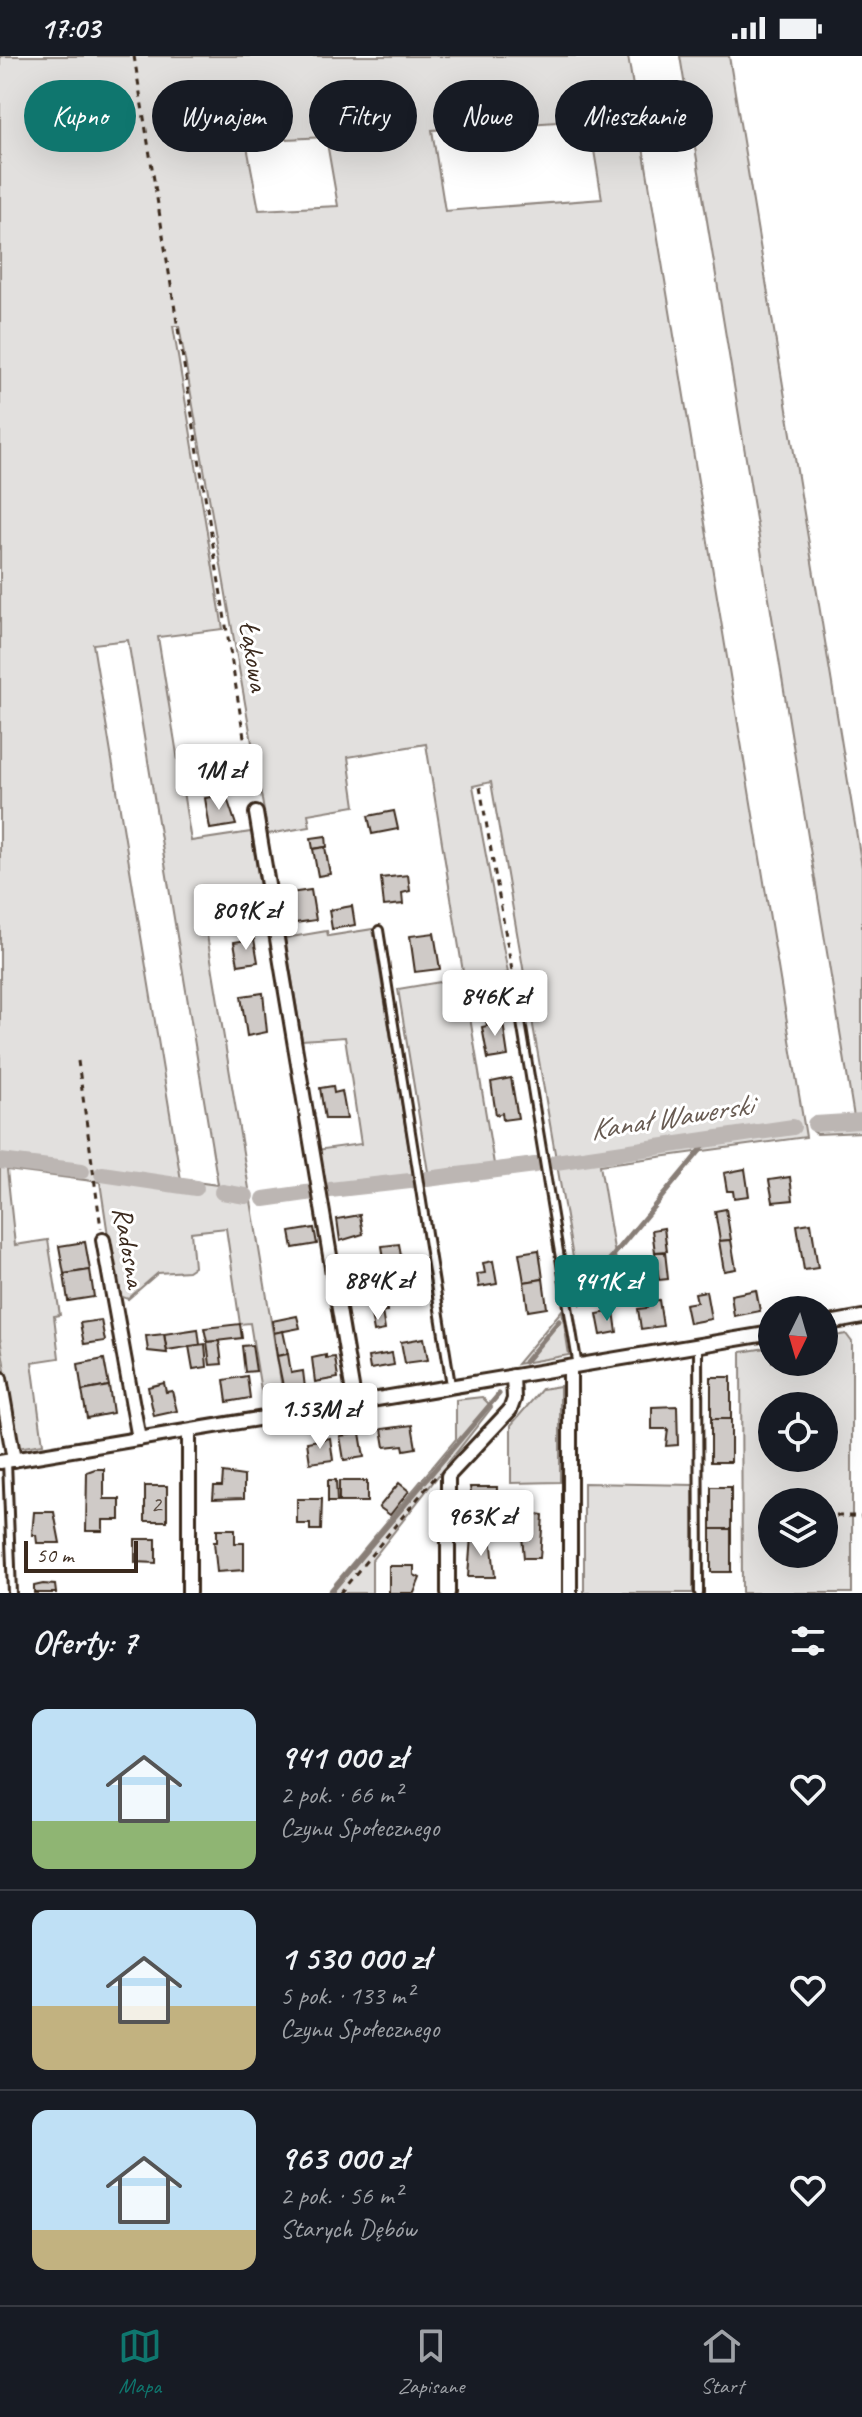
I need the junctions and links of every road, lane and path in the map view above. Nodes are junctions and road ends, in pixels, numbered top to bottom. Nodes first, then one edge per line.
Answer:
1 (134, 56) edge
2 (480, 787) dead end
3 (256, 813) joint
4 (379, 930) dead end
5 (521, 1022) joint
6 (78, 1061) dead end
7 (103, 1240) joint
8 (862, 1318) edge
9 (838, 1322) edge
10 (758, 1335) edge
11 (698, 1346) junction
12 (574, 1367) junction
13 (513, 1376) junction
14 (0, 1378) edge
15 (451, 1387) junction
16 (355, 1405) junction
17 (189, 1431) junction
18 (139, 1439) junction
19 (7, 1461) edge
20 (448, 1476) junction
21 (838, 1516) edge
22 (862, 1516) edge
23 (12, 1593) edge
24 (189, 1593) edge
25 (340, 1593) edge
26 (448, 1593) edge
27 (570, 1593) edge
28 (699, 1593) edge

1 - 3 path, Łąkowa
2 - 5 path
3 - 16 street
4 - 15 lane
5 - 12 lane
6 - 7 path, Radosna
7 - 18 street, Radosna
8 - 9 street
10 - 11 street
11 - 12 street
11 - 28 lane
12 - 13 street
12 - 27 street
13 - 15 street
13 - 20 street
14 - 19 street
15 - 16 street
16 - 17 street
17 - 18 street
17 - 24 street
18 - 19 street
19 - 23 lane
20 - 25 path
20 - 26 street
21 - 22 path

